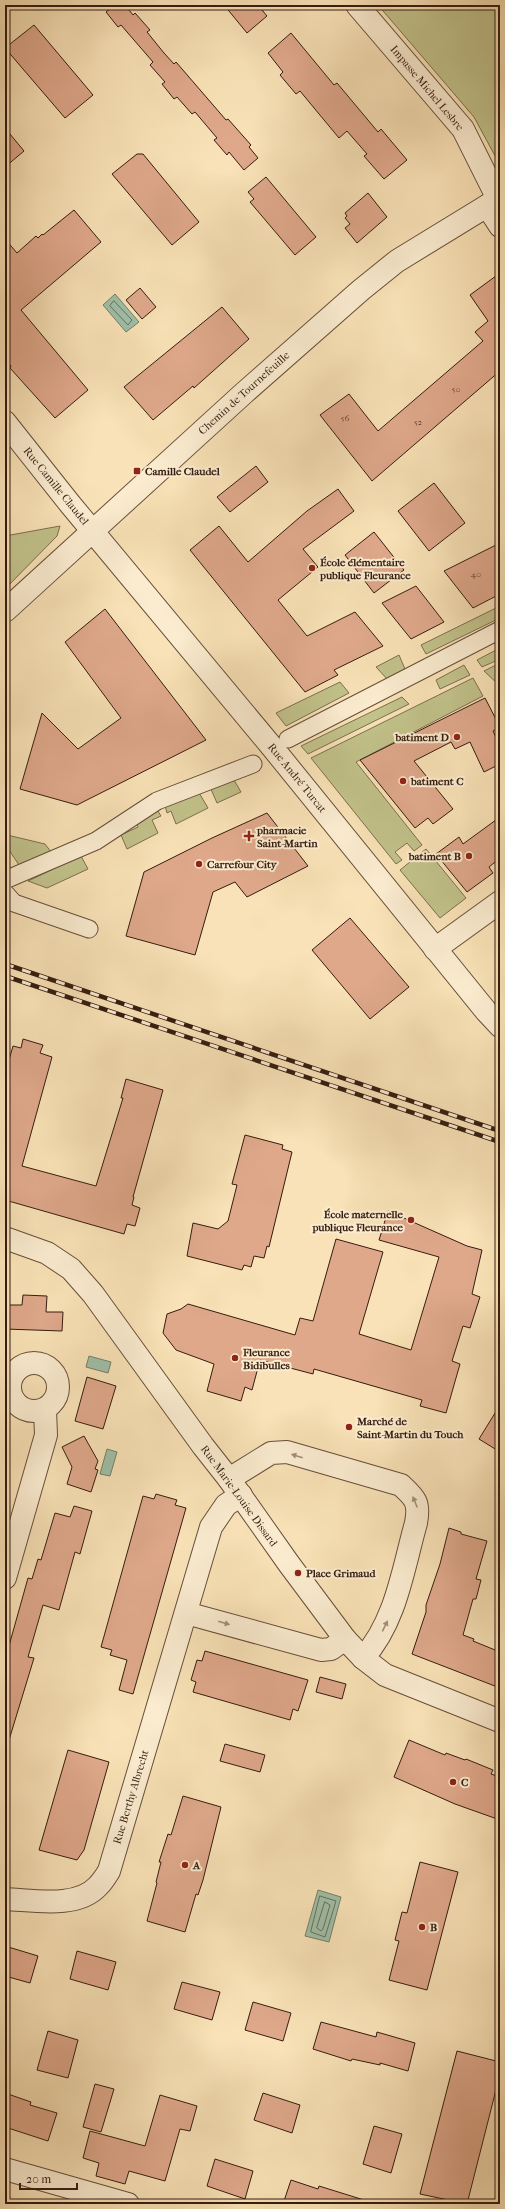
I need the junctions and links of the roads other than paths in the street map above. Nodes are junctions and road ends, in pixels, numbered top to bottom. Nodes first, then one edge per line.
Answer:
1 (357, 5) edge
2 (495, 201) edge
3 (500, 226) edge
4 (5, 422) edge
5 (92, 531) junction
6 (5, 611) edge
7 (500, 630) edge
8 (288, 739) dead end
9 (253, 764) dead end
10 (5, 880) edge
11 (5, 893) edge
12 (500, 902) edge
13 (88, 929) dead end
14 (435, 949) junction
15 (500, 1026) edge
16 (5, 1238) edge
17 (45, 1410) dead end
18 (235, 1487) junction
19 (5, 1578) edge
20 (186, 1612) junction
21 (345, 1639) junction
22 (363, 1658) junction
23 (500, 1721) edge
24 (5, 1899) edge
25 (5, 2169) edge
26 (128, 2204) edge

1 - 2 street, Impasse Michel Lesbre
2 - 3 street, Impasse Michel Lesbre
2 - 5 street, Chemin de Tournefeuille
4 - 5 street, Rue Camille Claudel
5 - 6 street, Chemin de Tournefeuille
5 - 14 street, Rue André Turcat
7 - 8 street
9 - 10 street
11 - 13 street
12 - 14 street
14 - 15 street, Rue André Turcat
16 - 18 street, Rue Marie-Louise Dissard
17 - 19 street
18 - 20 street, Rue Berthy Albrecht
18 - 21 street, Rue Marie-Louise Dissard
22 -> 18 street, Rue Berthy Albrecht
20 -> 21 street
20 - 24 street, Rue Berthy Albrecht
21 - 22 street, Rue Marie-Louise Dissard
22 - 23 street, Rue Marie-Louise Dissard
25 - 26 street

